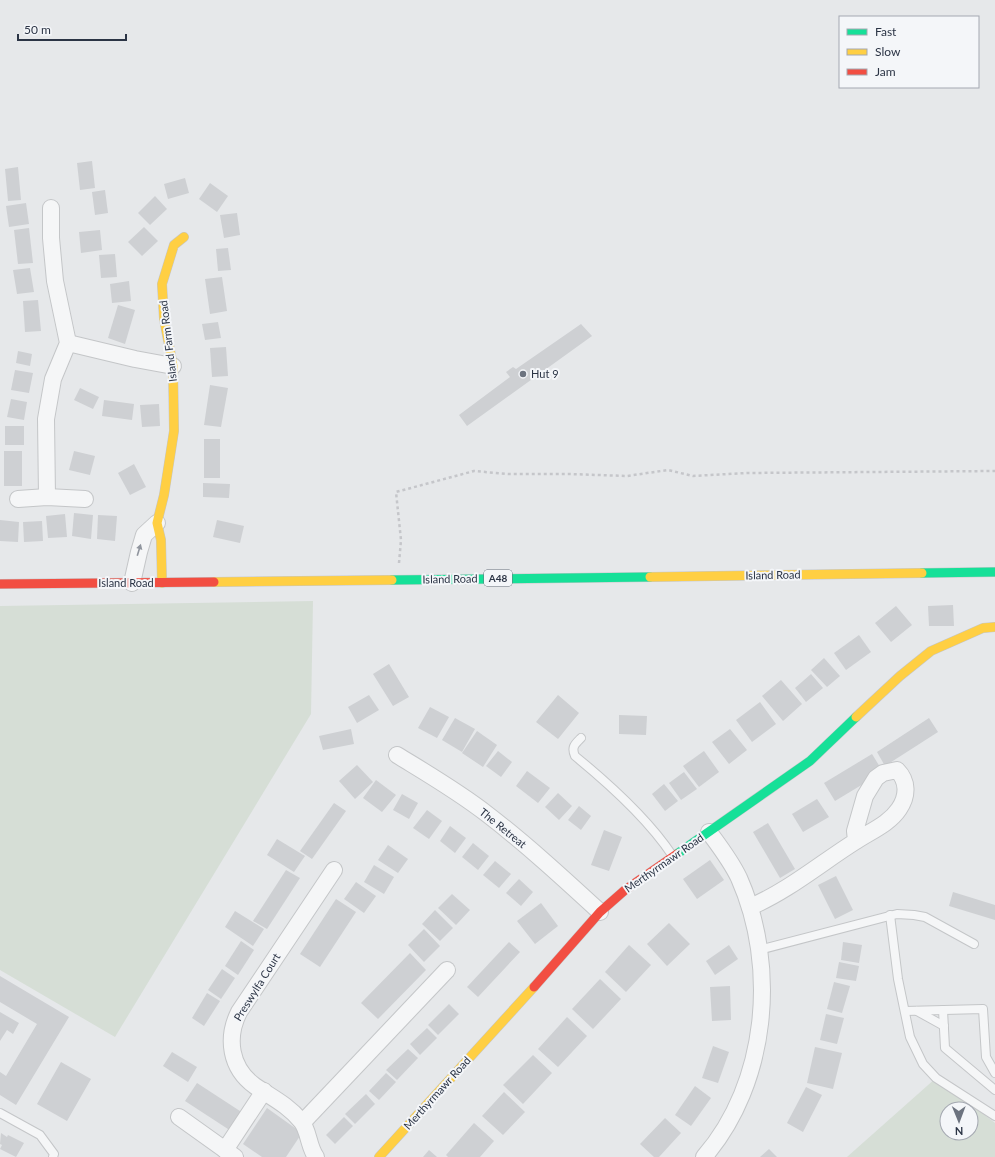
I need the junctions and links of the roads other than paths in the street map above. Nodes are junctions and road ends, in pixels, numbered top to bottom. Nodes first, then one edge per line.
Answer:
1 (51, 208) dead end
2 (184, 237) dead end
3 (68, 343) junction
4 (173, 366) junction
5 (47, 497) junction
6 (18, 499) dead end
7 (85, 499) dead end
8 (158, 523) junction
9 (995, 572) edge
10 (132, 583) junction
11 (162, 583) junction
12 (0, 584) edge
13 (995, 627) edge
14 (581, 738) dead end
15 (397, 755) dead end
16 (709, 832) junction
17 (856, 841) dead end
18 (673, 856) junction
19 (334, 870) dead end
20 (750, 907) junction
21 (600, 912) junction
22 (890, 915) junction
23 (974, 944) dead end
24 (759, 950) junction
25 (446, 970) dead end
26 (943, 1010) junction
27 (904, 1011) junction
28 (916, 1011) junction
29 (944, 1026) junction
30 (995, 1073) edge
31 (995, 1090) edge
32 (264, 1091) junction
33 (0, 1113) edge
34 (995, 1116) edge
35 (179, 1117) dead end
36 (303, 1122) junction
37 (230, 1154) edge
38 (54, 1155) edge
39 (316, 1157) edge
40 (379, 1157) edge
41 (704, 1157) edge

1 - 3 street
2 - 4 street, Island Farm Road
3 - 4 street
3 - 5 street
4 - 8 street, Island Farm Road
5 - 6 street
5 - 7 street
10 -> 8 street
8 - 11 street, Island Farm Road
9 - 11 street, Island Road / A48
10 - 11 street, Island Road / A48
10 - 12 street, Island Road / A48
13 - 16 street, Merthyrmawr Road
14 - 18 lane
15 - 21 street, The Retreat
16 - 18 street, Merthyrmawr Road
16 - 20 street
17 - 20 street
18 - 21 street, Merthyrmawr Road
19 - 32 street, Preswylfa Court
20 - 24 street
21 - 40 street, Merthyrmawr Road
22 - 23 lane
22 - 24 lane
22 - 27 lane
24 - 41 street
25 - 36 street
26 - 28 lane
26 - 29 lane
26 - 30 lane
27 - 28 lane
27 - 34 lane
28 - 29 lane
29 - 31 lane
32 - 36 street, Preswylfa Court
32 - 37 street
33 - 38 lane
35 - 37 street
36 - 39 street, Preswylfa Court

